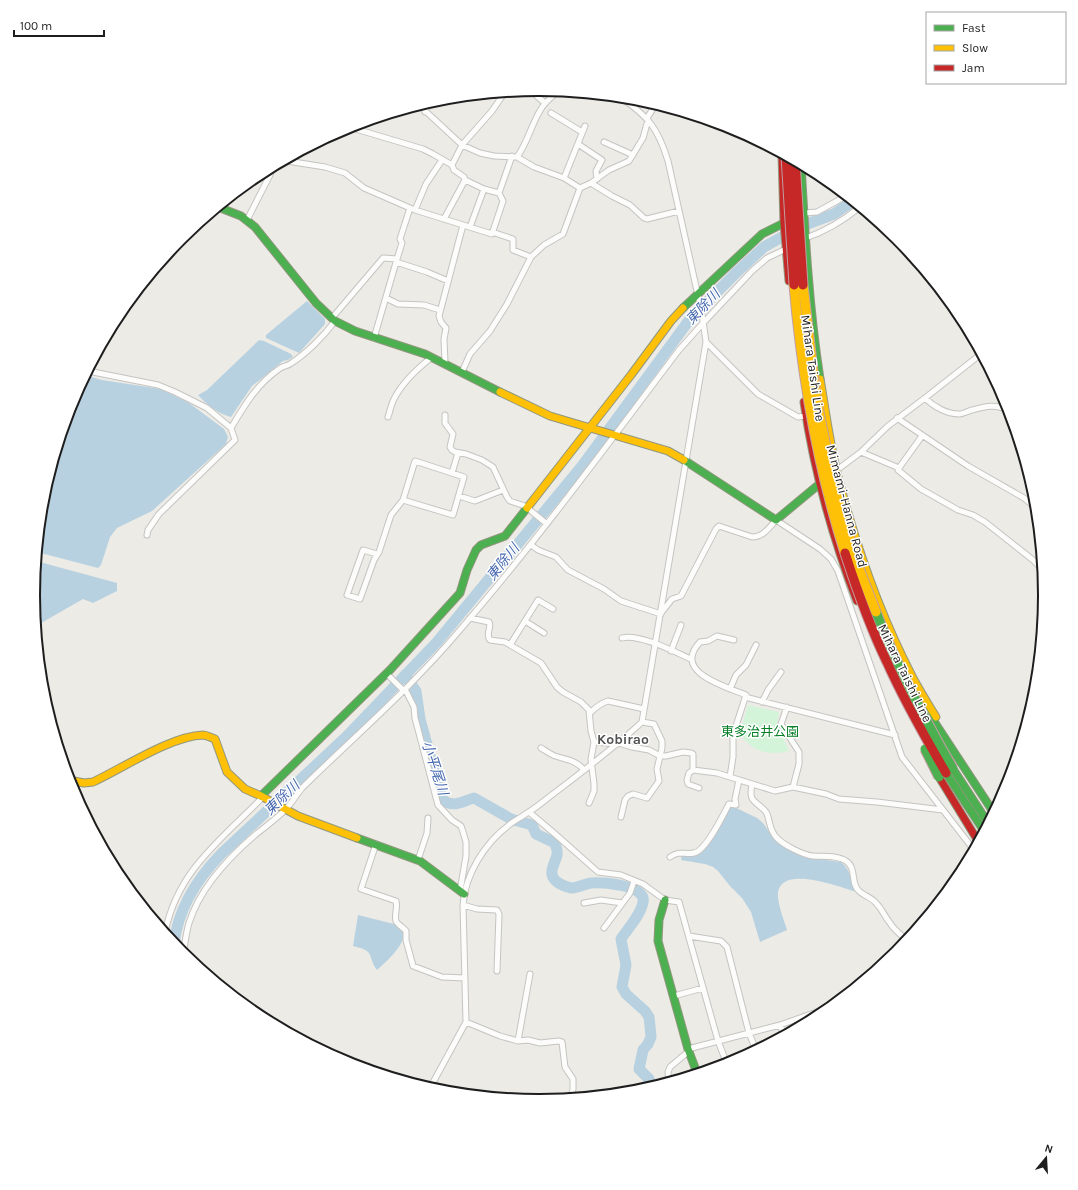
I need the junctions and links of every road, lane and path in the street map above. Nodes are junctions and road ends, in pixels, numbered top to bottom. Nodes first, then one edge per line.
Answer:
1 (537, 96) edge
2 (552, 96) edge
3 (501, 97) edge
4 (545, 103) junction
5 (630, 105) edge
6 (653, 110) edge
7 (426, 112) edge
8 (551, 114) dead end
9 (647, 119) junction
10 (585, 126) dead end
11 (360, 129) edge
12 (582, 132) junction
13 (604, 142) dead end
14 (578, 144) junction
15 (462, 145) junction
16 (633, 155) junction
17 (514, 156) junction
18 (442, 160) junction
19 (782, 160) edge
20 (292, 162) edge
21 (786, 162) edge
22 (452, 165) junction
23 (795, 167) edge
24 (801, 171) edge
25 (270, 175) edge
26 (564, 178) junction
27 (597, 178) junction
28 (465, 180) junction
29 (591, 182) junction
30 (580, 188) junction
31 (484, 189) junction
32 (499, 194) junction
33 (842, 198) edge
34 (224, 209) edge
35 (413, 209) junction
36 (856, 210) edge
37 (679, 211) junction
38 (805, 215) junction
39 (444, 219) junction
40 (247, 220) junction
41 (784, 224) junction
42 (463, 225) junction
43 (470, 227) junction
44 (492, 232) junction
45 (806, 236) junction
46 (786, 246) junction
47 (531, 256) junction
48 (397, 260) junction
49 (448, 281) junction
50 (698, 297) junction
51 (386, 298) junction
52 (440, 310) junction
53 (333, 320) junction
54 (703, 322) junction
55 (374, 338) junction
56 (706, 342) junction
57 (977, 357) edge
58 (432, 358) junction
59 (445, 363) junction
60 (92, 372) edge
61 (462, 372) junction
62 (925, 398) junction
63 (1001, 407) edge
64 (445, 414) dead end
65 (806, 416) junction
66 (388, 417) dead end
67 (897, 418) junction
68 (230, 428) junction
69 (593, 430) junction
70 (615, 436) junction
71 (922, 436) junction
72 (861, 452) junction
73 (458, 453) junction
74 (685, 461) junction
75 (900, 468) junction
76 (837, 470) junction
77 (452, 473) junction
78 (820, 483) junction
79 (503, 490) junction
80 (459, 496) junction
81 (403, 500) junction
82 (1029, 502) edge
83 (527, 508) junction
84 (776, 520) junction
85 (547, 524) junction
86 (147, 535) dead end
87 (530, 545) junction
88 (378, 554) junction
89 (1037, 564) edge
90 (554, 609) dead end
91 (661, 614) junction
92 (470, 618) junction
93 (525, 621) junction
94 (870, 624) junction
95 (681, 625) dead end
96 (544, 634) dead end
97 (622, 638) dead end
98 (734, 640) dead end
99 (655, 644) junction
100 (510, 645) junction
101 (756, 645) dead end
102 (890, 646) junction
103 (671, 651) junction
104 (691, 659) junction
105 (781, 672) dead end
106 (386, 673) junction
107 (730, 689) junction
108 (404, 690) junction
109 (745, 697) junction
110 (762, 702) junction
111 (786, 707) junction
112 (644, 709) junction
113 (590, 713) junction
114 (642, 722) junction
115 (895, 735) junction
116 (594, 742) junction
117 (619, 743) junction
118 (541, 748) dead end
119 (660, 756) junction
120 (591, 764) junction
121 (584, 770) junction
122 (693, 770) junction
123 (730, 777) junction
124 (739, 780) junction
125 (76, 782) edge
126 (752, 785) junction
127 (793, 787) junction
128 (699, 788) dead end
129 (263, 797) junction
130 (589, 803) dead end
131 (993, 803) edge
132 (284, 808) junction
133 (991, 808) edge
134 (943, 810) junction
135 (529, 812) junction
136 (621, 817) dead end
137 (428, 818) dead end
138 (986, 818) edge
139 (981, 827) edge
140 (978, 832) edge
141 (975, 837) edge
142 (376, 844) junction
143 (971, 846) edge
144 (670, 857) dead end
145 (418, 860) junction
146 (634, 881) junction
147 (462, 893) junction
148 (665, 900) junction
149 (584, 903) dead end
150 (622, 903) junction
151 (463, 904) junction
152 (167, 927) edge
153 (604, 928) dead end
154 (689, 936) junction
155 (903, 936) edge
156 (184, 946) edge
157 (497, 971) dead end
158 (530, 974) dead end
159 (465, 978) junction
160 (703, 988) junction
161 (674, 996) junction
162 (807, 1015) edge
163 (466, 1022) junction
164 (780, 1025) junction
165 (782, 1030) edge
166 (749, 1033) junction
167 (518, 1041) junction
168 (718, 1041) junction
169 (754, 1046) edge
170 (688, 1050) junction
171 (725, 1058) edge
172 (695, 1069) edge
173 (669, 1077) edge
174 (433, 1082) edge
175 (572, 1093) edge

1 - 4 street
2 - 4 street
3 - 15 street
4 - 17 street
5 - 9 street
6 - 9 street
7 - 15 street
8 - 12 street
9 - 16 street
9 - 37 street
10 - 12 street
11 - 18 street
12 - 14 street
13 - 16 street
14 - 26 street
14 - 27 street
15 - 17 street
15 - 22 street
16 - 27 street
17 - 26 street
17 - 32 street
18 - 22 street
18 - 35 street
19 - 41 main road, Mihara Taishi Line
20 - 35 street
21 - 94 main road, Mimami-Hanna Road, bridge
22 - 28 street
23 - 102 main road, Mimami-Hanna Road, bridge
24 - 38 main road, Mihara Taishi Line
25 - 40 street
26 - 30 street
27 - 29 street
28 - 31 street
28 - 39 street
29 - 30 street
29 - 37 street
30 - 47 street
31 - 32 street
31 - 43 street
32 - 44 street
33 - 38 street
34 - 40 main road
35 - 39 street
35 - 48 street
36 - 45 street
37 - 50 street
38 - 45 main road, Mihara Taishi Line
39 - 42 street
40 - 53 main road
41 - 46 main road, Mihara Taishi Line
41 - 50 main road
42 - 43 street
42 - 49 street
43 - 44 street
44 - 47 street
45 - 76 main road, Mihara Taishi Line
46 - 54 street
46 - 65 main road, Mihara Taishi Line
47 - 61 street
48 - 49 street
48 - 51 street
48 - 53 street
49 - 52 street
50 - 54 street
50 - 69 main road
51 - 52 street
51 - 55 street
52 - 59 street
53 - 55 main road
53 - 68 street
54 - 56 street
54 - 70 street
55 - 58 main road
56 - 65 street
56 - 74 street
57 - 62 street
58 - 59 main road
58 - 66 street
59 - 61 main road
60 - 68 street
61 - 69 main road
62 - 63 street
62 - 67 street
64 - 73 street
65 - 78 main road, Mihara Taishi Line
67 - 71 street
67 - 72 street
68 - 86 street
69 - 70 main road
69 - 83 main road
70 - 74 main road
70 - 85 street
71 - 75 street
71 - 82 street
72 - 75 street
72 - 76 street
73 - 77 street
73 - 79 street
74 - 84 main road
74 - 91 street
75 - 89 street
76 - 78 main road
76 - 131 main road, Mihara Taishi Line
77 - 80 street
77 - 81 street
78 - 84 main road
78 - 140 main road, Mihara Taishi Line
79 - 80 street
79 - 83 street
80 - 81 street
81 - 88 street
83 - 85 street
83 - 106 main road
84 - 91 street
84 - 115 street
85 - 87 street
87 - 91 street
87 - 92 street
88 - 88 street
90 - 93 street
91 - 99 street
92 - 100 street
92 - 108 street
93 - 96 street
93 - 100 street
94 - 139 main road, Mimami-Hanna Road, bridge
94 - 141 main road, bridge
95 - 103 street
97 - 99 street
98 - 104 street
99 - 103 street
99 - 112 street
100 - 113 street
101 - 107 street
102 - 133 main road, bridge
102 - 138 main road, Mimami-Hanna Road, bridge
103 - 104 street
104 - 107 street
105 - 110 street
106 - 108 street
106 - 129 main road
107 - 109 street
108 - 132 street
108 - 147 street
109 - 110 street
109 - 123 street
110 - 111 street
111 - 115 street
111 - 127 street
112 - 113 street
112 - 114 street
113 - 116 street
114 - 117 street
114 - 119 street
115 - 134 street
116 - 117 street
116 - 120 street
117 - 119 street
117 - 120 street
118 - 121 street
119 - 122 street
119 - 136 street
120 - 121 street
120 - 130 street
121 - 135 street
122 - 123 street
122 - 128 street
123 - 124 street
124 - 126 street
124 - 144 street
125 - 129 main road
126 - 127 street
126 - 155 street
127 - 134 street
129 - 132 main road
129 - 152 street
132 - 142 main road
132 - 156 street
134 - 143 street
135 - 146 street
135 - 147 street
137 - 145 street
142 - 145 main road
142 - 159 street
145 - 147 main road
146 - 148 street
146 - 150 street
147 - 151 street
148 - 154 street
148 - 161 main road
149 - 150 street
150 - 153 street
151 - 157 street
151 - 159 street
154 - 160 street
154 - 166 street
158 - 167 street
159 - 163 street
160 - 161 street
160 - 168 street
161 - 170 main road
162 - 164 street
163 - 167 street
163 - 174 street
164 - 165 street
164 - 166 street
166 - 168 street
166 - 169 street
167 - 175 street
168 - 170 street
168 - 171 street
170 - 172 main road
170 - 173 street

